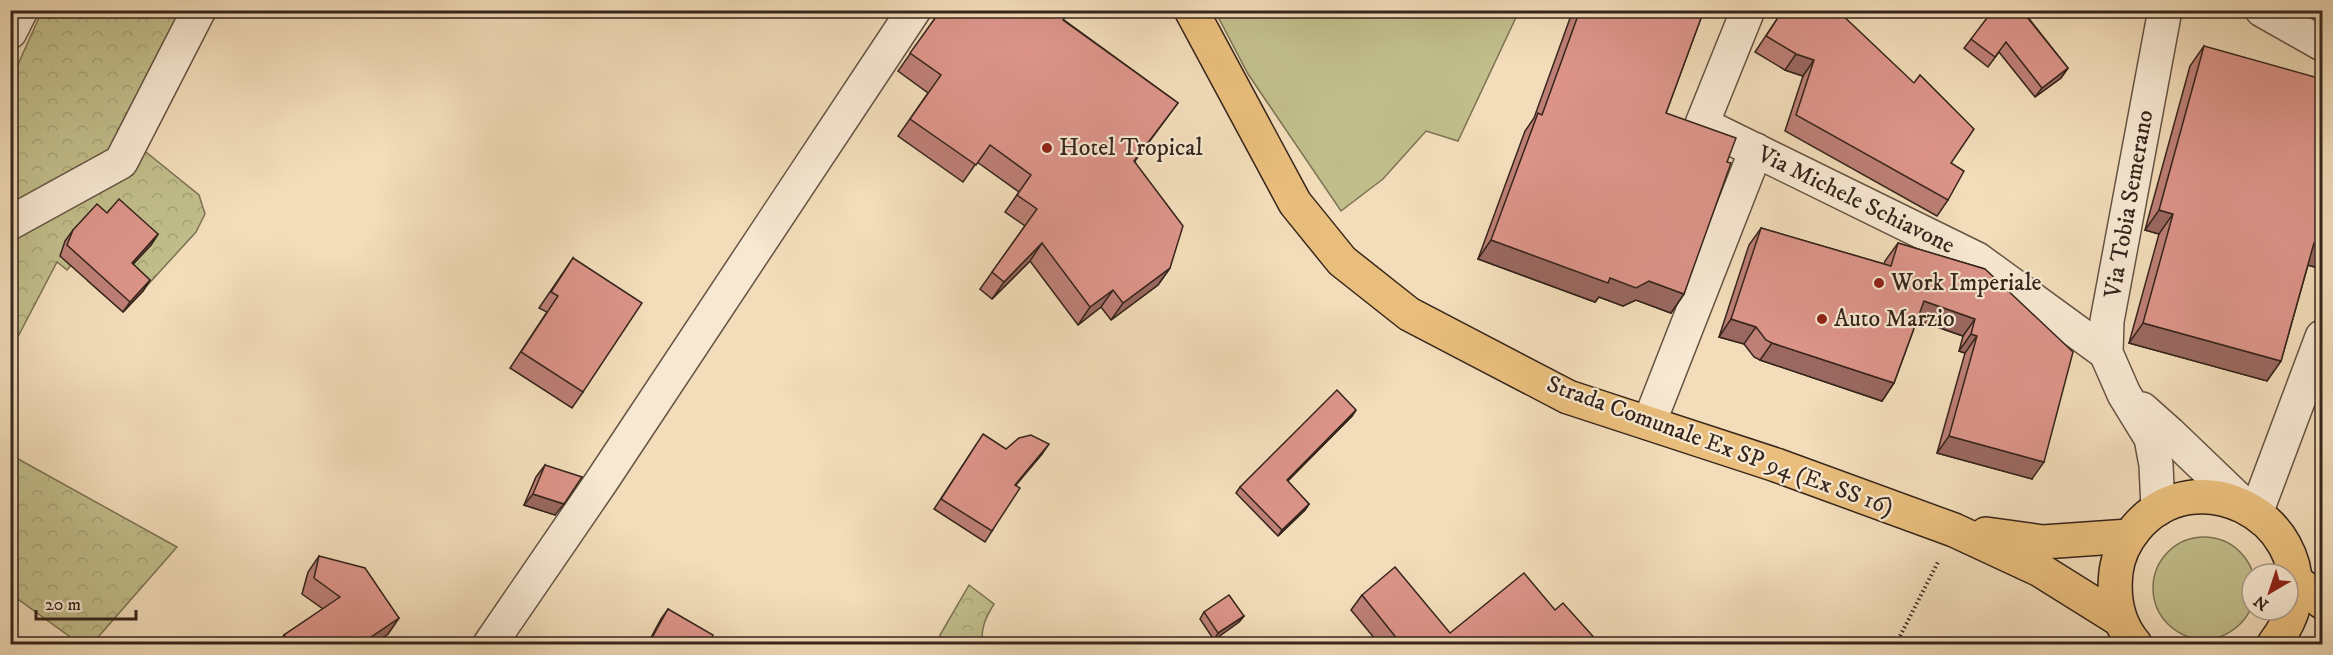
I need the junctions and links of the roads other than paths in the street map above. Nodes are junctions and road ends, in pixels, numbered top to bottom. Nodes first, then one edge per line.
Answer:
1 (21, 10) edge
2 (199, 10) edge
3 (914, 10) edge
4 (1191, 10) edge
5 (1748, 10) edge
6 (2165, 10) edge
7 (2262, 10) edge
8 (10, 33) edge
9 (2322, 44) edge
10 (1756, 150) junction
11 (10, 223) edge
12 (2322, 337) edge
13 (2106, 352) junction
14 (2124, 394) junction
15 (1649, 423) junction
16 (2249, 508) junction
17 (2157, 509) junction
18 (1954, 530) junction
19 (2129, 536) junction
20 (2291, 562) edge
21 (2300, 584) edge
22 (2322, 602) edge
23 (2288, 622) edge
24 (2128, 632) edge
25 (490, 645) edge
26 (2274, 645) edge

1 - 8 street
2 - 11 street
3 - 25 street
4 - 15 main road, Strada Comunale Ex SP 94 (Ex SS 16)
5 - 10 street, Via Michele Schiavone
6 - 13 street, Via Tobia Semerano
7 - 9 street
10 - 13 street, Via Michele Schiavone
10 - 15 street
12 - 16 street
13 - 14 street, Via Tobia Semerano
14 - 16 street, Via Tobia Semerano
14 - 17 street, Via Tobia Semerano
15 - 18 main road, Strada Comunale Ex SP 94 (Ex SS 16)
16 - 17 main road
16 - 20 main road
17 - 19 main road
18 - 19 main road, Strada Comunale Ex SP 94 (Ex SS 16)
18 - 24 main road, Strada Comunale Ex SP 94 (Ex SS 16)
19 - 24 main road
21 - 22 main road
23 - 26 main road

